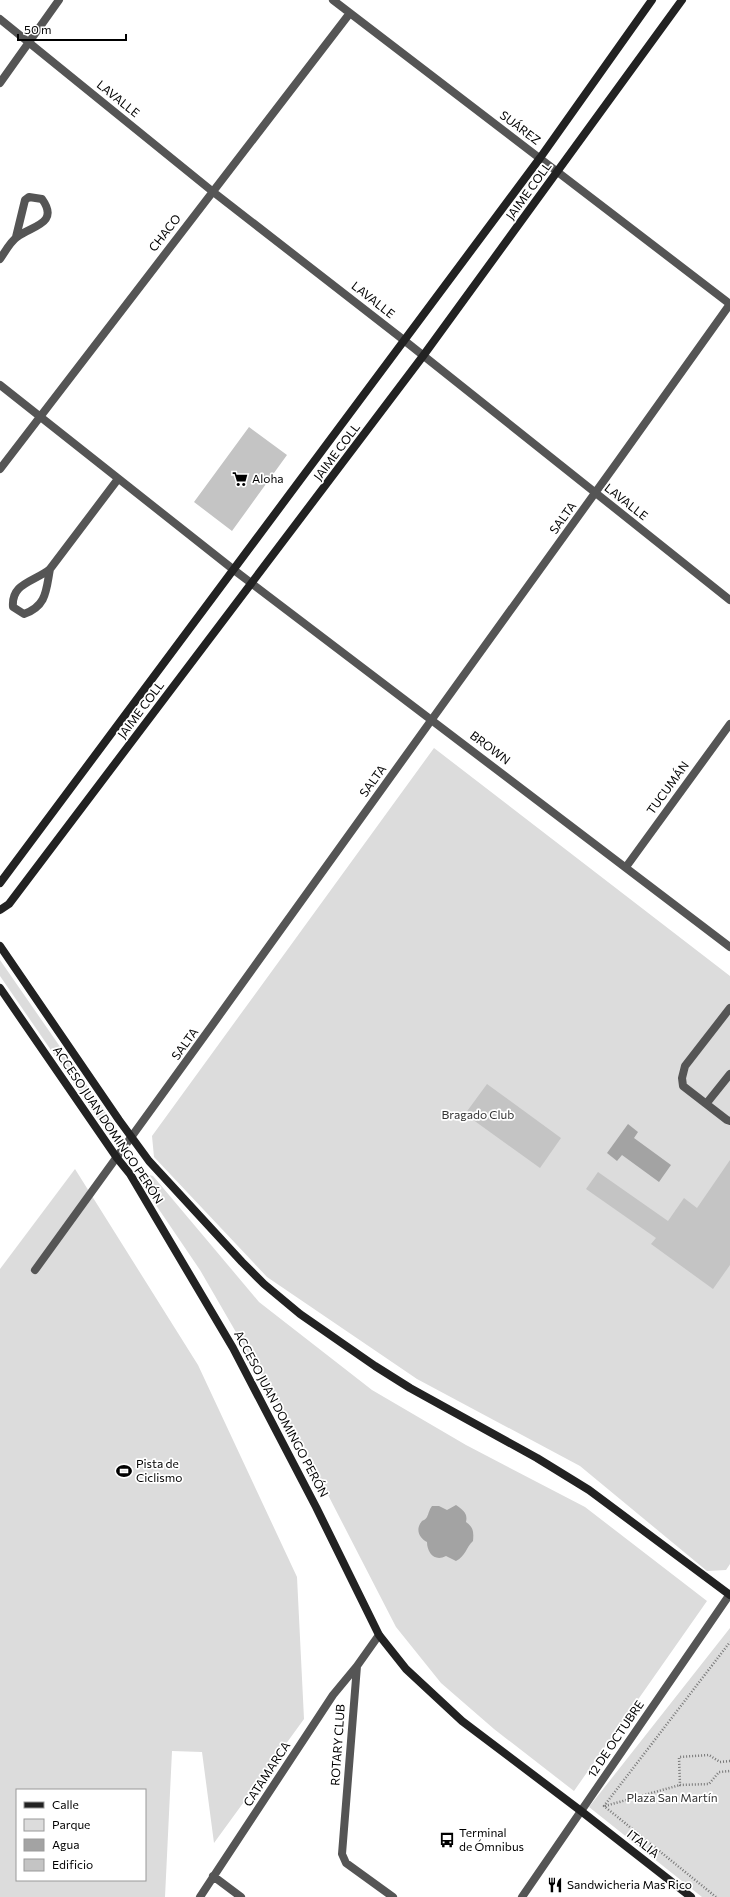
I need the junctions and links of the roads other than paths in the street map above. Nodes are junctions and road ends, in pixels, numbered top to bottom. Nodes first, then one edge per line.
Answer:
1 (59, 0) edge
2 (333, 0) edge
3 (652, 0) edge
4 (682, 0) edge
5 (350, 13) junction
6 (0, 19) edge
7 (29, 43) junction
8 (0, 83) edge
9 (540, 158) junction
10 (558, 172) junction
11 (212, 190) junction
12 (16, 237) junction
13 (0, 259) edge
14 (730, 304) edge
15 (405, 341) junction
16 (423, 356) junction
17 (0, 385) edge
18 (39, 416) junction
19 (0, 468) edge
20 (118, 479) junction
21 (596, 494) junction
22 (50, 569) junction
23 (234, 570) junction
24 (253, 584) junction
25 (730, 600) edge
26 (432, 719) junction
27 (730, 724) edge
28 (626, 867) junction
29 (0, 883) edge
30 (0, 910) edge
31 (0, 946) edge
32 (730, 947) edge
33 (0, 988) edge
34 (730, 1008) edge
35 (730, 1074) edge
36 (706, 1104) junction
37 (730, 1121) edge
38 (132, 1138) junction
39 (117, 1158) junction
40 (34, 1270) dead end
41 (730, 1595) edge
42 (379, 1635) junction
43 (356, 1666) junction
44 (582, 1811) junction
45 (213, 1876) junction
46 (200, 1897) edge
47 (241, 1897) edge
48 (393, 1897) edge
49 (522, 1897) edge
50 (690, 1897) edge

1 - 7 street
2 - 5 street, SUÁREZ
3 - 9 main road, JAIME COLL
4 - 10 main road, JAIME COLL
5 - 9 street, SUÁREZ
5 - 11 street, CHACO
6 - 7 street, LAVALLE
7 - 8 street
7 - 11 street, LAVALLE
9 - 10 street, SUÁREZ
9 - 15 main road, JAIME COLL
10 - 14 street, SUÁREZ
10 - 16 main road, JAIME COLL
11 - 15 street, LAVALLE
11 - 18 street, CHACO
12 - 12 street
12 - 13 street
14 - 21 street, SALTA
15 - 16 street, LAVALLE
15 - 23 main road, JAIME COLL
16 - 21 street, LAVALLE
16 - 24 main road, JAIME COLL
17 - 18 street, BROWN
18 - 19 street, CHACO
18 - 20 street, BROWN
20 - 22 street
20 - 23 street, BROWN
21 - 25 street, LAVALLE
21 - 26 street, SALTA
22 - 22 street
23 - 24 street, BROWN
23 - 29 main road, JAIME COLL
24 - 26 street, BROWN
24 - 30 main road, JAIME COLL
26 - 28 street, BROWN
26 - 38 street, SALTA
27 - 28 street, TUCUMÁN
28 - 32 street, BROWN
31 - 38 main road, ACCESO JUAN DOMINGO PERÓN
33 - 39 main road, ACCESO JUAN DOMINGO PERÓN
34 - 36 street
35 - 36 street
36 - 37 street
38 - 39 street, SALTA
38 - 41 main road, ACCESO JUAN DOMINGO PERÓN
39 - 40 street, SALTA
39 - 42 main road, ACCESO JUAN DOMINGO PERÓN
41 - 44 street, 12 DE OCTUBRE
42 - 43 street
42 - 44 main road, ACCESO JUAN DOMINGO PERÓN
43 - 45 street, CATAMARCA
43 - 48 street, ROTARY CLUB
44 - 49 street, 12 DE OCTUBRE
44 - 50 main road, ITALIA
45 - 46 street, CATAMARCA
45 - 47 street

